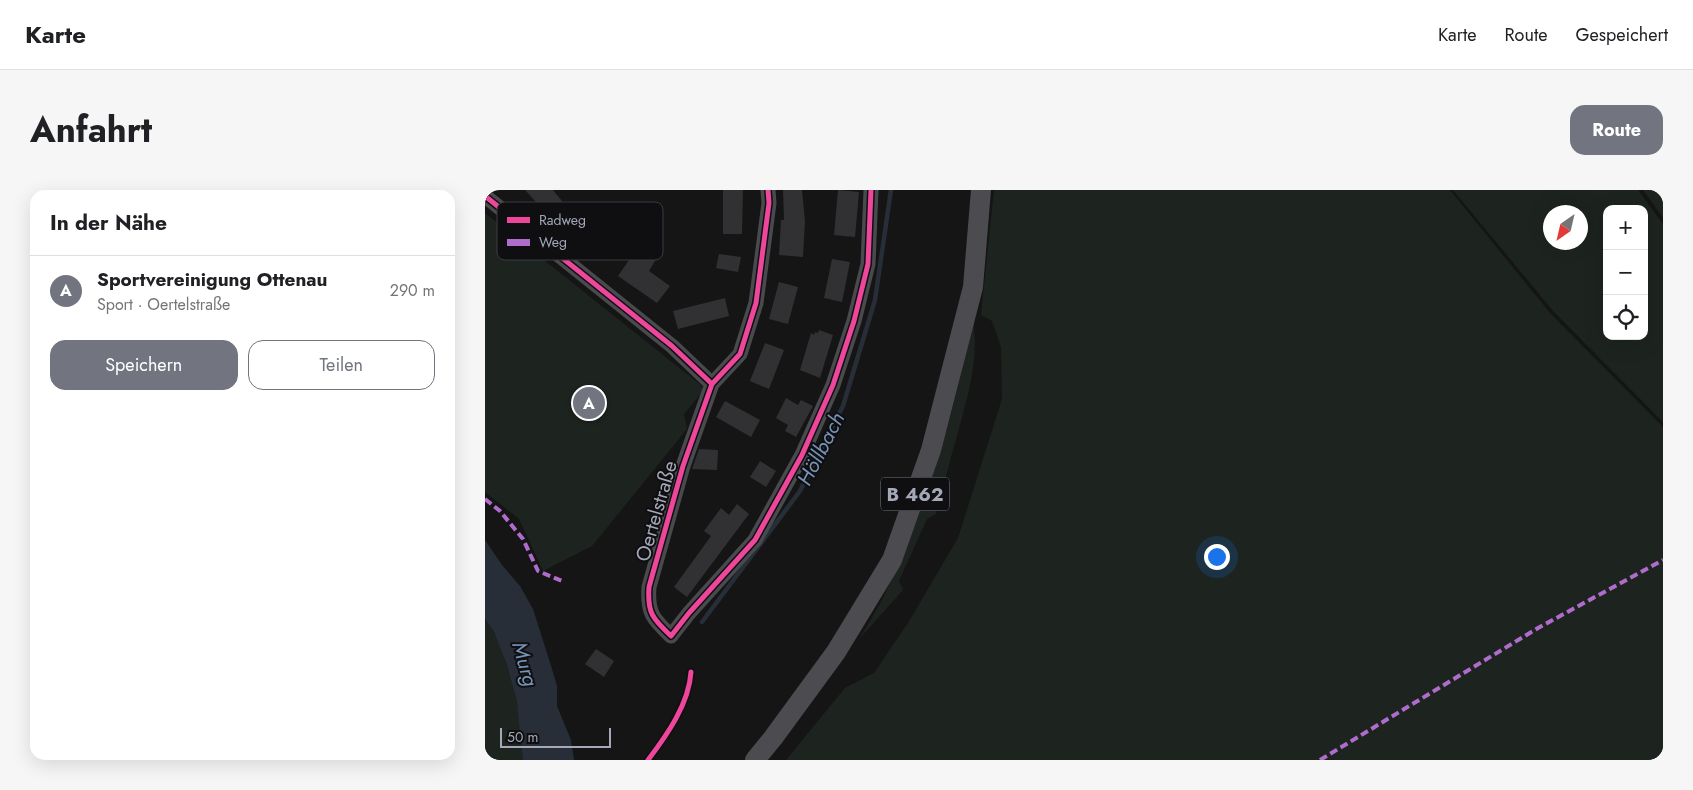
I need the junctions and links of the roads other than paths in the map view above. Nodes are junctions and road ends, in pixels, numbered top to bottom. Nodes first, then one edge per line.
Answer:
1 (768, 190) edge
2 (871, 190) edge
3 (981, 190) edge
4 (485, 196) edge
5 (497, 206) edge
6 (565, 260) edge
7 (712, 384) junction
8 (755, 760) edge

1 - 7 street
2 - 7 street, Oertelstraße
3 - 8 main road, B 462
4 - 5 street
6 - 7 street

